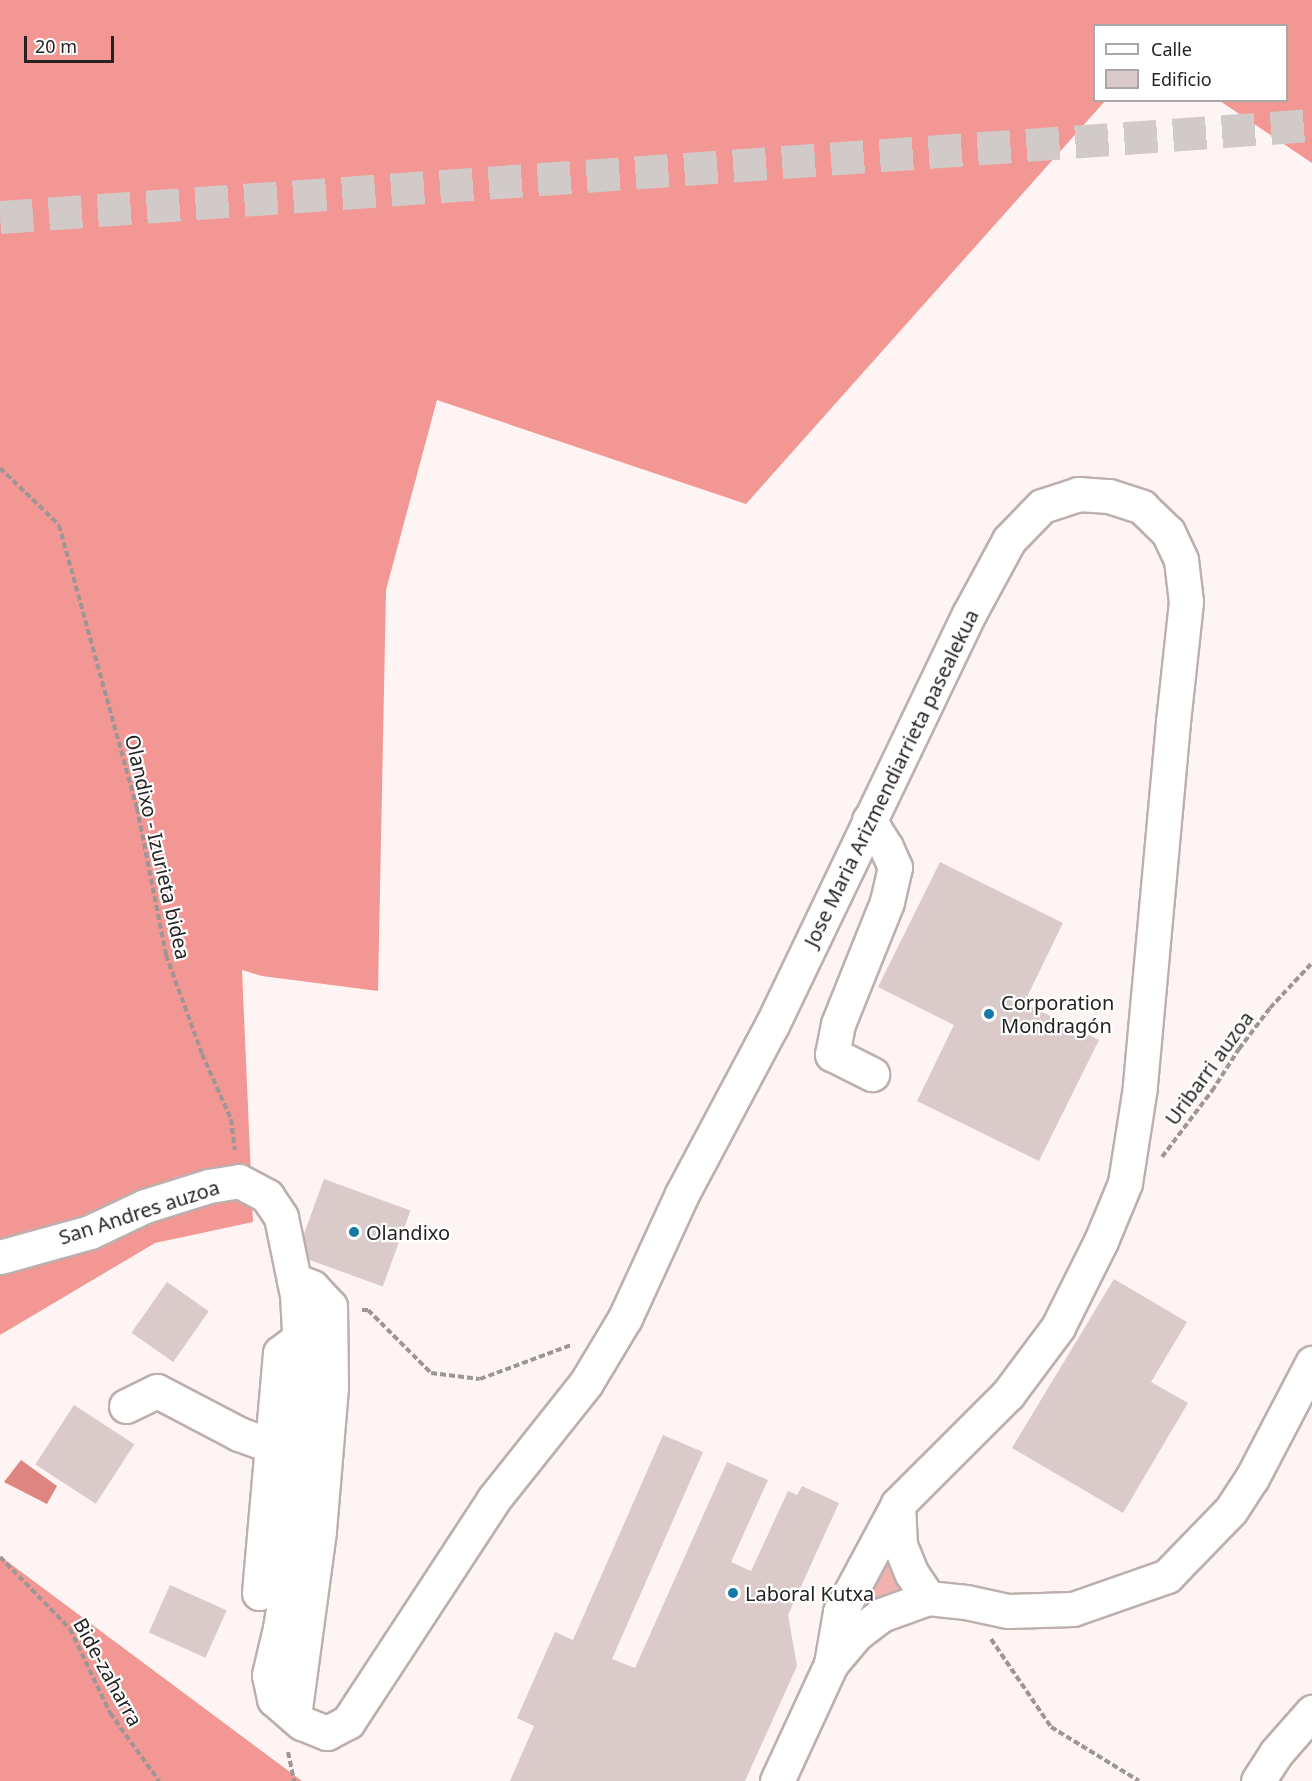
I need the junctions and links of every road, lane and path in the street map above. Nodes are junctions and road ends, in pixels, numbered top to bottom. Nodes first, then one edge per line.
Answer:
1 (0, 468) edge
2 (869, 820) junction
3 (1312, 963) edge
4 (872, 1074) dead end
5 (239, 1181) junction
6 (1125, 1183) junction
7 (0, 1257) edge
8 (293, 1276) junction
9 (330, 1306) junction
10 (299, 1338) junction
11 (604, 1353) junction
12 (1312, 1363) edge
13 (126, 1406) dead end
14 (272, 1446) junction
15 (898, 1504) junction
16 (0, 1557) edge
17 (259, 1593) dead end
18 (928, 1599) junction
19 (966, 1602) junction
20 (831, 1664) junction
21 (1312, 1712) edge
22 (294, 1716) junction
23 (159, 1781) edge
24 (777, 1781) edge
25 (1139, 1781) edge
26 (1258, 1781) edge

1 - 5 path, Olandixo - Izurieta bidea
2 - 4 street
2 - 6 street, Jose Maria Arizmendiarrieta pasealekua
2 - 11 street, Jose Maria Arizmendiarrieta pasealekua
3 - 6 path, Uribarri auzoa
5 - 7 street, San Andres auzoa
5 - 8 street, San Andres auzoa
6 - 15 street, Jose Maria Arizmendiarrieta pasealekua
8 - 9 street
8 - 10 street, Jose Maria Arizmendiarrieta pasealekua
9 - 11 path
9 - 22 street
10 - 14 street
10 - 22 street, Jose Maria Arizmendiarrieta pasealekua
11 - 22 street, Jose Maria Arizmendiarrieta pasealekua
12 - 19 street
13 - 14 street
14 - 17 street
15 - 18 street
15 - 20 street, Jose Maria Arizmendiarrieta pasealekua
16 - 23 path, Bide-zaharra
18 - 19 street
18 - 20 street
19 - 25 path
20 - 24 street
21 - 26 street

